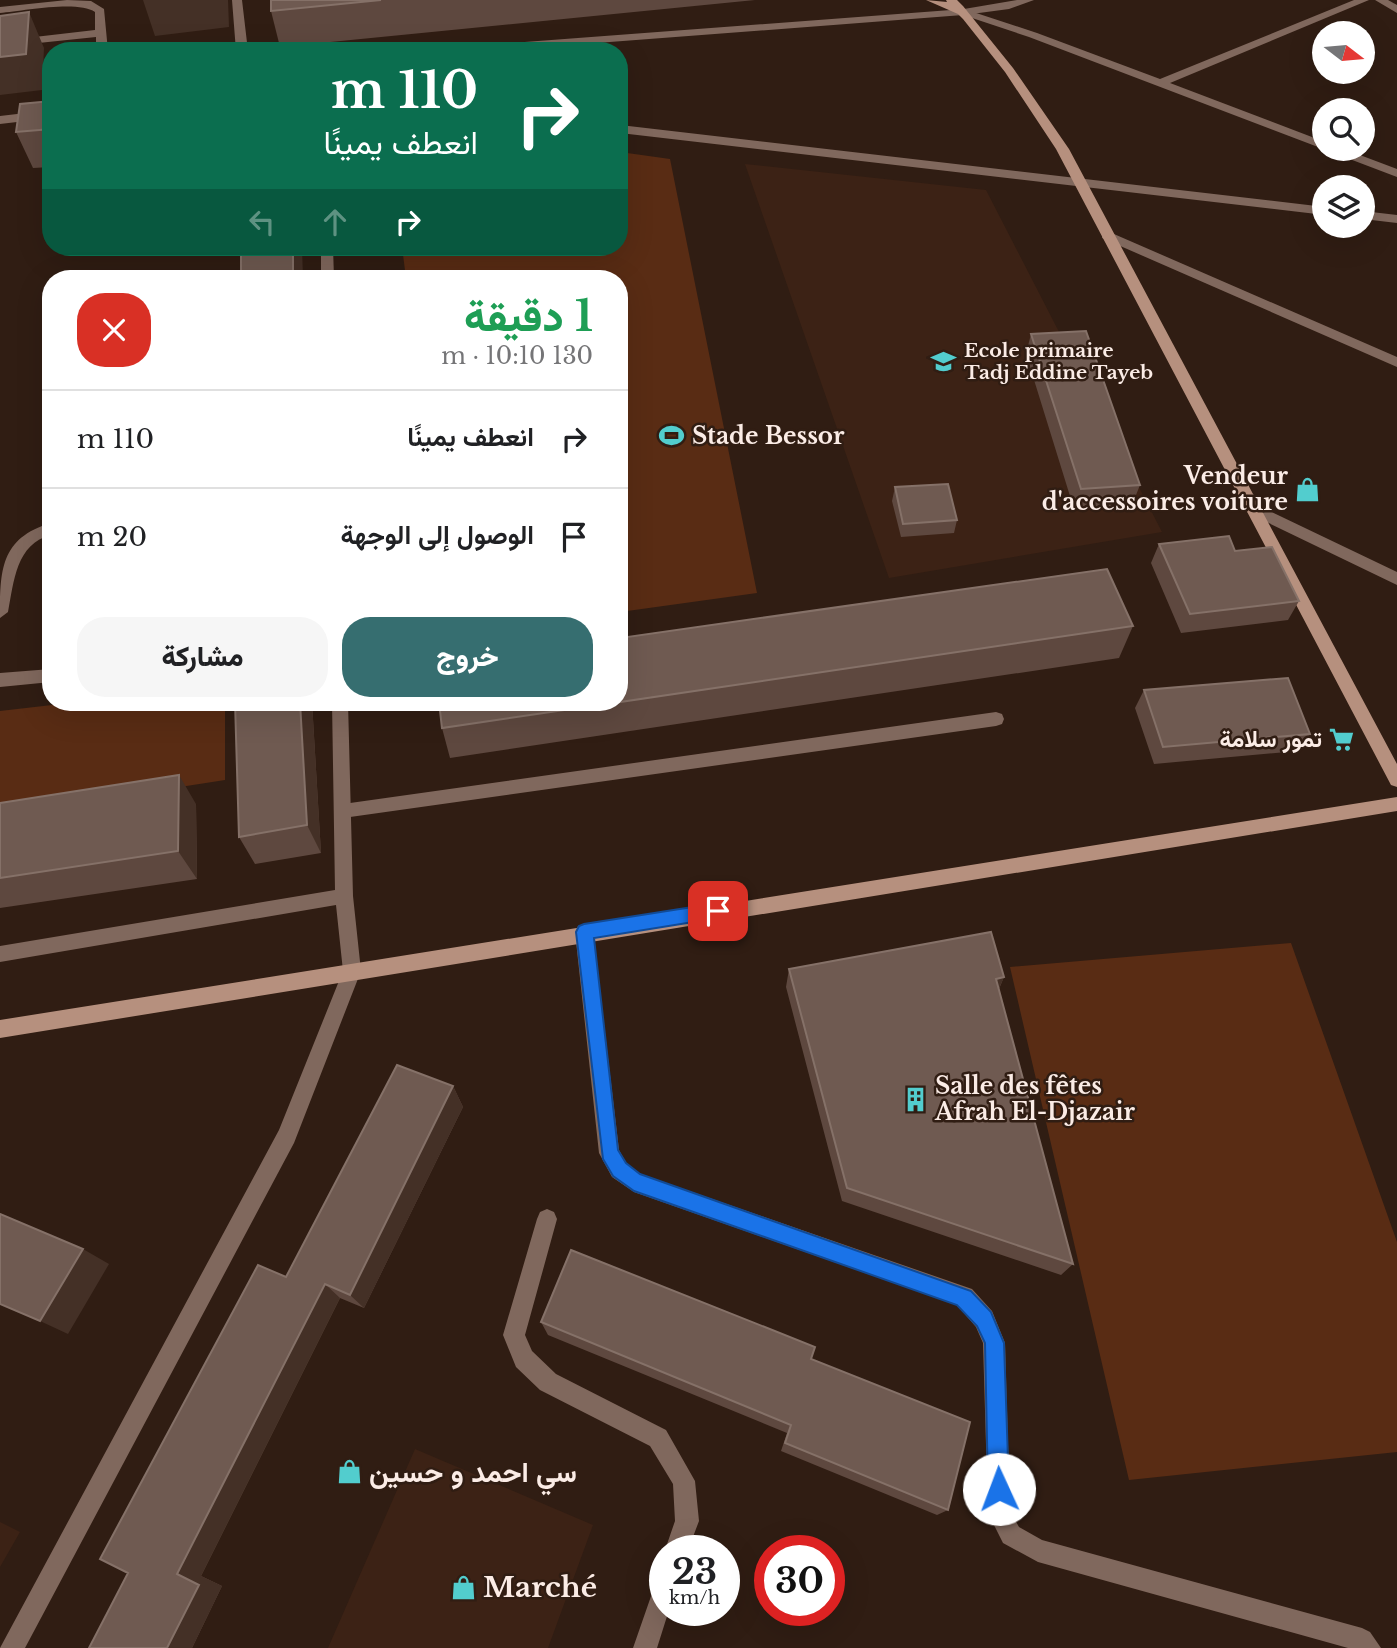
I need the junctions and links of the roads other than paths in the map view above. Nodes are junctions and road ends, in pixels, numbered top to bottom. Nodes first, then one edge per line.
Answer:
1 (237, 0) edge
2 (931, 0) edge
3 (951, 0) edge
4 (1029, 0) edge
5 (1364, 0) edge
6 (1380, 0) edge
7 (0, 10) edge
8 (1397, 10) edge
9 (964, 12) junction
10 (101, 33) junction
11 (102, 42) edge
12 (241, 42) edge
13 (564, 42) edge
14 (0, 44) edge
15 (1160, 83) junction
16 (42, 115) edge
17 (0, 120) edge
18 (628, 129) edge
19 (1312, 141) edge
20 (1365, 161) edge
21 (1397, 173) edge
22 (1084, 184) junction
23 (1312, 210) edge
24 (1375, 216) edge
25 (1397, 219) edge
26 (1107, 235) junction
27 (1397, 362) edge
28 (1254, 509) junction
29 (42, 531) edge
30 (1397, 579) edge
31 (0, 612) edge
32 (42, 676) edge
33 (0, 680) edge
34 (340, 711) edge
35 (996, 719) dead end
36 (1397, 780) edge
37 (1397, 804) edge
38 (342, 811) junction
39 (344, 896) junction
40 (584, 932) junction
41 (0, 954) edge
42 (352, 971) junction
43 (0, 1028) edge
44 (547, 1219) dead end
45 (682, 1535) edge
46 (652, 1626) edge
47 (12, 1648) edge
48 (645, 1648) edge
49 (1369, 1648) edge

1 - 12 street
2 - 9 main road
3 - 9 main road
4 - 9 street
5 - 15 street
6 - 8 street
7 - 10 street
9 - 13 street
9 - 15 street
9 - 22 main road
10 - 11 street
10 - 14 street
15 - 19 street
16 - 17 street
18 - 22 street
20 - 21 street
22 - 23 street
22 - 26 main road
24 - 25 street
26 - 27 street
26 - 28 main road
28 - 30 street
28 - 36 main road
29 - 31 street
32 - 33 street
34 - 38 street
35 - 38 street
37 - 40 main road
38 - 39 street
39 - 41 street
39 - 42 street
40 - 42 main road
40 - 49 street
42 - 43 main road
42 - 47 street
44 - 45 street
46 - 48 street

